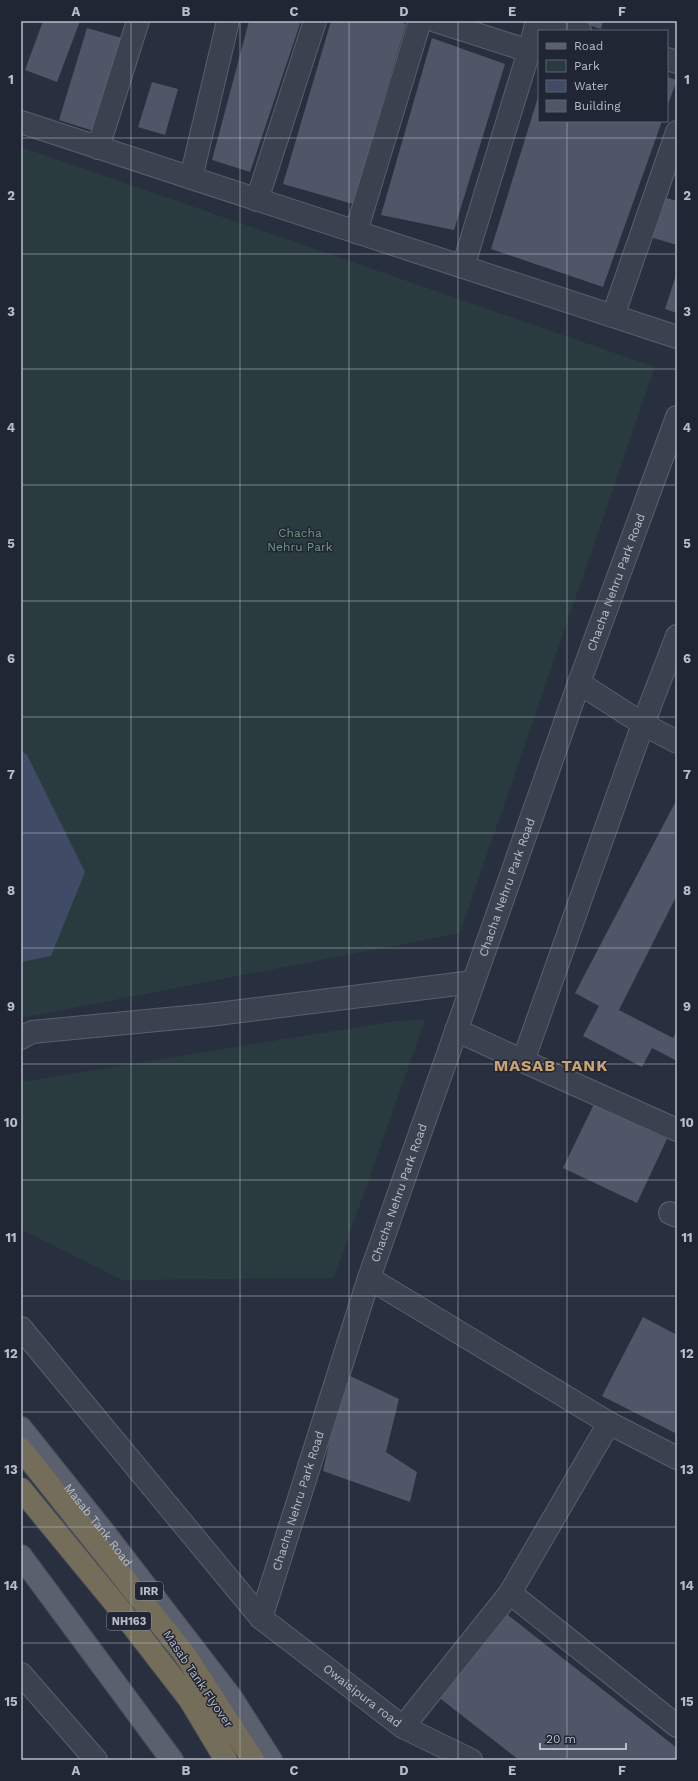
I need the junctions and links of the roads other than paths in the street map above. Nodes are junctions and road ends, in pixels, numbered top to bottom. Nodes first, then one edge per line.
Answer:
1 (138, 21) edge
2 (228, 21) edge
3 (315, 21) edge
4 (420, 21) edge
5 (436, 21) edge
6 (537, 21) edge
7 (549, 21) edge
8 (577, 30) edge
9 (529, 51) junction
10 (21, 122) edge
11 (677, 132) edge
12 (98, 148) junction
13 (191, 178) junction
14 (257, 200) junction
15 (356, 232) junction
16 (463, 267) junction
17 (613, 316) junction
18 (677, 337) edge
19 (677, 417) edge
20 (677, 636) edge
21 (578, 683) junction
22 (642, 724) junction
23 (677, 742) edge
24 (473, 982) junction
25 (456, 1030) junction
26 (21, 1038) edge
27 (523, 1061) junction
28 (677, 1130) edge
29 (369, 1278) junction
30 (21, 1328) edge
31 (609, 1423) junction
32 (21, 1428) edge
33 (21, 1449) edge
34 (677, 1458) edge
35 (21, 1489) edge
36 (21, 1556) edge
37 (510, 1593) junction
38 (262, 1618) junction
39 (21, 1674) edge
40 (677, 1726) edge
41 (403, 1727) junction
42 (96, 1760) edge
43 (172, 1760) edge
44 (226, 1760) edge
45 (253, 1760) edge
46 (270, 1760) edge
47 (471, 1760) edge

1 - 12 street
2 - 13 street
3 - 14 street
4 - 15 street
5 - 9 street
6 - 9 street
7 - 8 street
9 - 16 street
10 - 12 street
11 - 17 street
12 - 13 street
13 - 14 street
14 - 15 street
15 - 16 street
16 - 17 street
17 - 18 street
19 - 21 street, Chacha Nehru Park Road
20 - 22 street
21 - 22 street
21 - 24 street, Chacha Nehru Park Road
22 - 23 street
22 - 27 street
24 - 25 street, Chacha Nehru Park Road
24 - 26 street
25 - 27 street
25 - 29 street, Chacha Nehru Park Road
27 - 28 street
29 - 31 street
29 - 38 street, Chacha Nehru Park Road
30 - 38 street
31 - 34 street
31 - 37 street
32 - 46 main road, Masab Tank Road / IRR
33 - 45 highway, Masab Tank Flyover / NH163
35 - 44 highway, Masab Tank Flyover / NH163
36 - 43 main road
37 - 40 street
37 - 41 street
38 - 41 street, Owaisipura road
39 - 42 street
41 - 47 street, Owaisipura road

